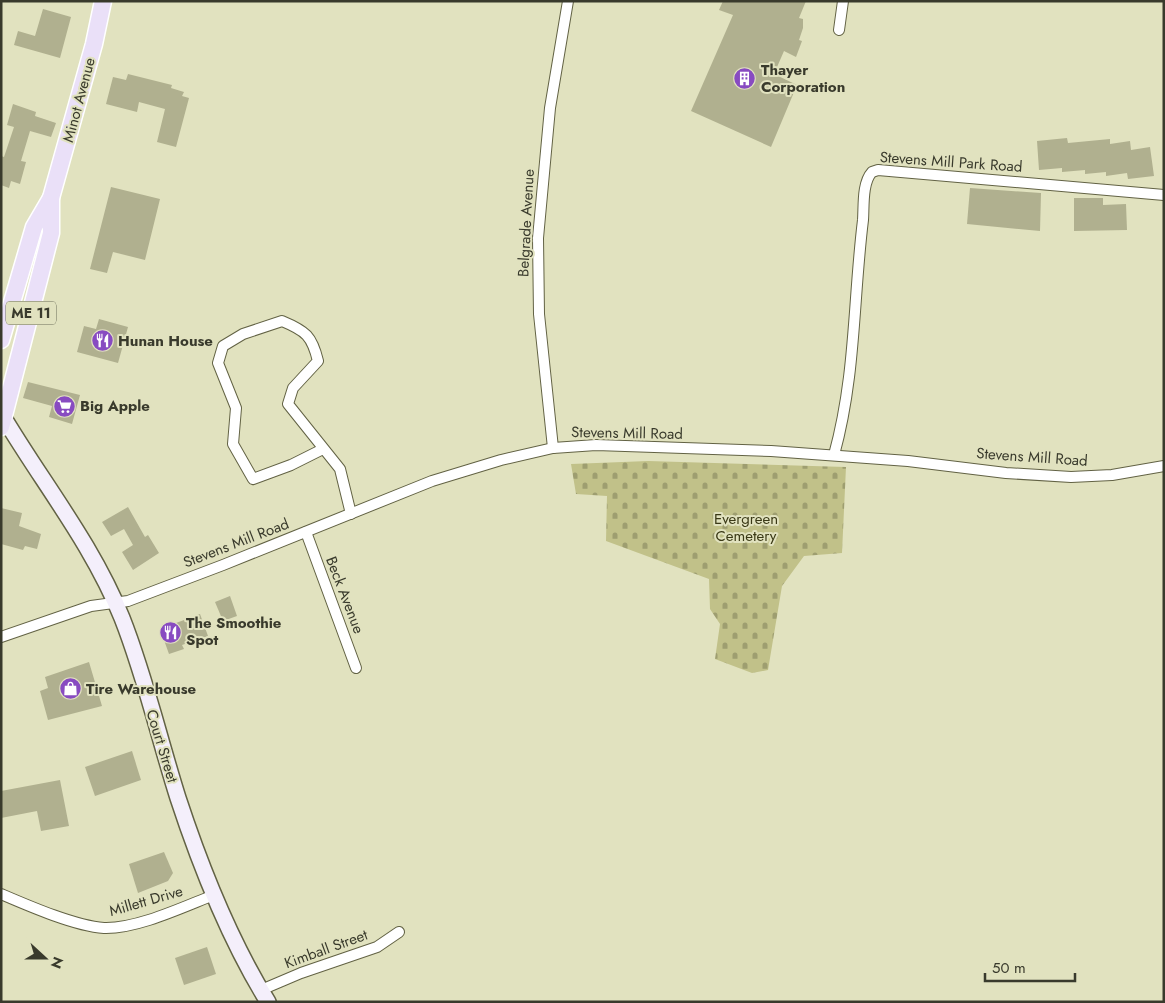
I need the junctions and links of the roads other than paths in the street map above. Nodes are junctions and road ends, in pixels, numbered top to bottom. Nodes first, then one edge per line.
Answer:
1 (103, 1) edge
2 (568, 1) edge
3 (843, 1) edge
4 (839, 30) dead end
5 (1164, 195) edge
6 (52, 198) junction
7 (1, 340) edge
8 (2, 419) edge
9 (553, 448) junction
10 (323, 449) junction
11 (834, 455) junction
12 (1164, 466) edge
13 (351, 514) junction
14 (306, 532) junction
15 (114, 603) junction
16 (1, 637) edge
17 (356, 668) dead end
18 (1, 894) edge
19 (214, 895) junction
20 (399, 932) dead end
21 (265, 996) edge

1 - 6 main road, Minot Avenue / ME 11
2 - 9 street, Belgrade Avenue
3 - 4 street
5 - 11 street, Stevens Mill Park Road
6 - 7 main road, Minot Avenue / ME 11
6 - 8 main road, Minot Avenue / ME 11
8 - 15 main road, Court Street
9 - 11 street, Stevens Mill Road
9 - 13 street, Stevens Mill Road
10 - 10 street
10 - 13 street
11 - 12 street, Stevens Mill Road
13 - 14 street, Stevens Mill Road
14 - 15 street, Stevens Mill Road
14 - 17 street, Beck Avenue
15 - 16 street, Stevens Mill Road
15 - 19 main road, Court Street
18 - 19 street, Millett Drive
19 - 21 main road, Court Street
20 - 21 street, Kimball Street

